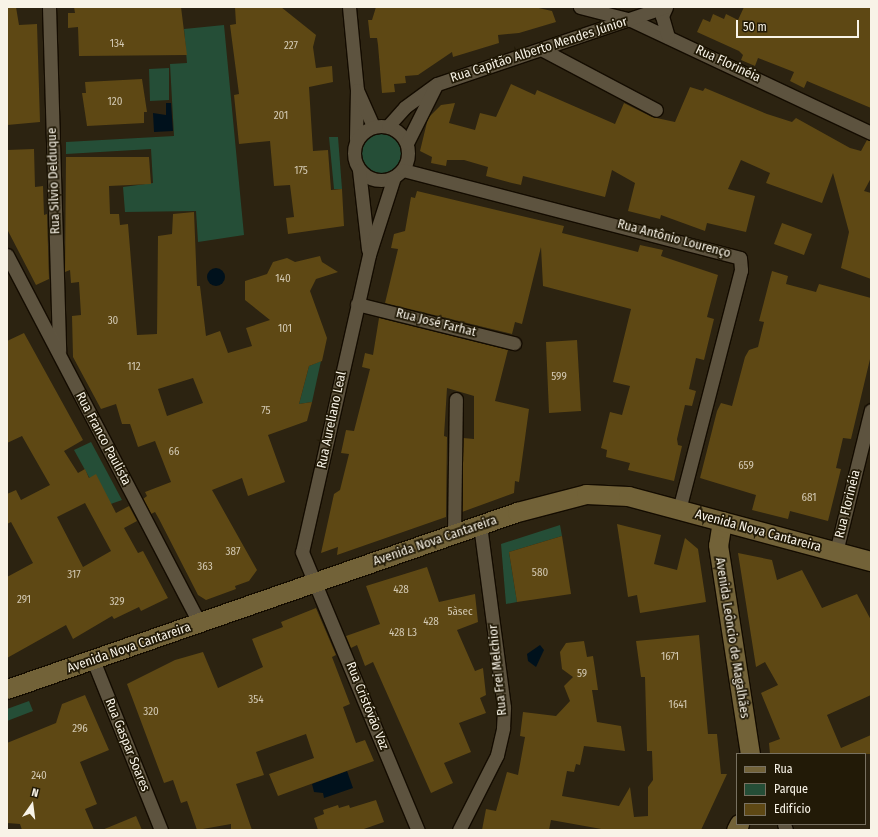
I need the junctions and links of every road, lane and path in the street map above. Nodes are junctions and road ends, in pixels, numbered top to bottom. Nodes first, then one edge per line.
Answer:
1 (49, 7) edge
2 (349, 7) edge
3 (580, 7) edge
4 (665, 7) edge
5 (631, 20) junction
6 (589, 33) junction
7 (668, 37) junction
8 (541, 49) junction
9 (437, 84) junction
10 (357, 90) junction
11 (656, 110) dead end
12 (373, 126) junction
13 (388, 126) junction
14 (871, 133) edge
15 (356, 139) junction
16 (406, 143) junction
17 (359, 170) junction
18 (398, 174) junction
19 (7, 255) edge
20 (368, 255) junction
21 (357, 304) junction
22 (514, 343) dead end
23 (59, 354) junction
24 (456, 399) dead end
25 (871, 410) edge
26 (680, 510) junction
27 (722, 521) junction
28 (480, 526) junction
29 (454, 535) junction
30 (836, 552) junction
31 (871, 561) edge
32 (316, 582) junction
33 (200, 623) junction
34 (93, 660) junction
35 (7, 689) edge
36 (750, 753) edge
37 (162, 830) edge
38 (418, 830) edge
39 (459, 830) edge

1 - 23 street, Rua Silvio Delduque
2 - 10 street, Rua Aureliano Leal
3 - 5 street, Rua Florinéia
3 - 6 street
4 - 5 street, Rua Capitão Alberto Mendes Júnior
4 - 7 street
5 - 6 street, Rua Capitão Alberto Mendes Júnior
5 - 7 street, Rua Florinéia
6 - 8 street, Rua Capitão Alberto Mendes Júnior
7 - 14 street, Rua Florinéia
8 - 9 street, Rua Capitão Alberto Mendes Júnior
8 - 11 street
9 - 13 street, Rua Capitão Alberto Mendes Júnior
9 - 16 street, Rua Capitão Alberto Mendes Júnior
10 - 12 street, Rua Aureliano Leal
10 - 15 street, Rua Aureliano Leal
12 - 13 street
12 - 15 street
13 - 16 street
15 - 17 street, Rua Aureliano Leal
16 - 18 street, Rua Aureliano Leal
17 - 18 street
17 - 20 street, Rua Aureliano Leal
18 - 20 street, Rua Aureliano Leal
18 - 26 street, Rua Antônio Lourenço
19 - 23 street, Rua Franco Paulista
20 - 21 street, Rua Aureliano Leal
21 - 22 street, Rua José Farhat
21 - 32 street, Rua Aureliano Leal
23 - 33 street, Rua Franco Paulista
24 - 29 street
25 - 30 street, Rua Florinéia
26 - 27 main road, Avenida Nova Cantareira
26 - 28 main road, Avenida Nova Cantareira
27 - 30 main road, Avenida Nova Cantareira
27 - 36 main road, Avenida Leôncio de Magalhães
28 - 29 main road, Avenida Nova Cantareira
28 - 39 street, Rua Frei Melchior
29 - 32 main road, Avenida Nova Cantareira
30 - 31 main road, Avenida Nova Cantareira
32 - 33 main road, Avenida Nova Cantareira
32 - 38 street, Rua Cristóvão Vaz
33 - 34 main road, Avenida Nova Cantareira
34 - 35 main road, Avenida Nova Cantareira
34 - 37 street, Rua Gaspar Soares

